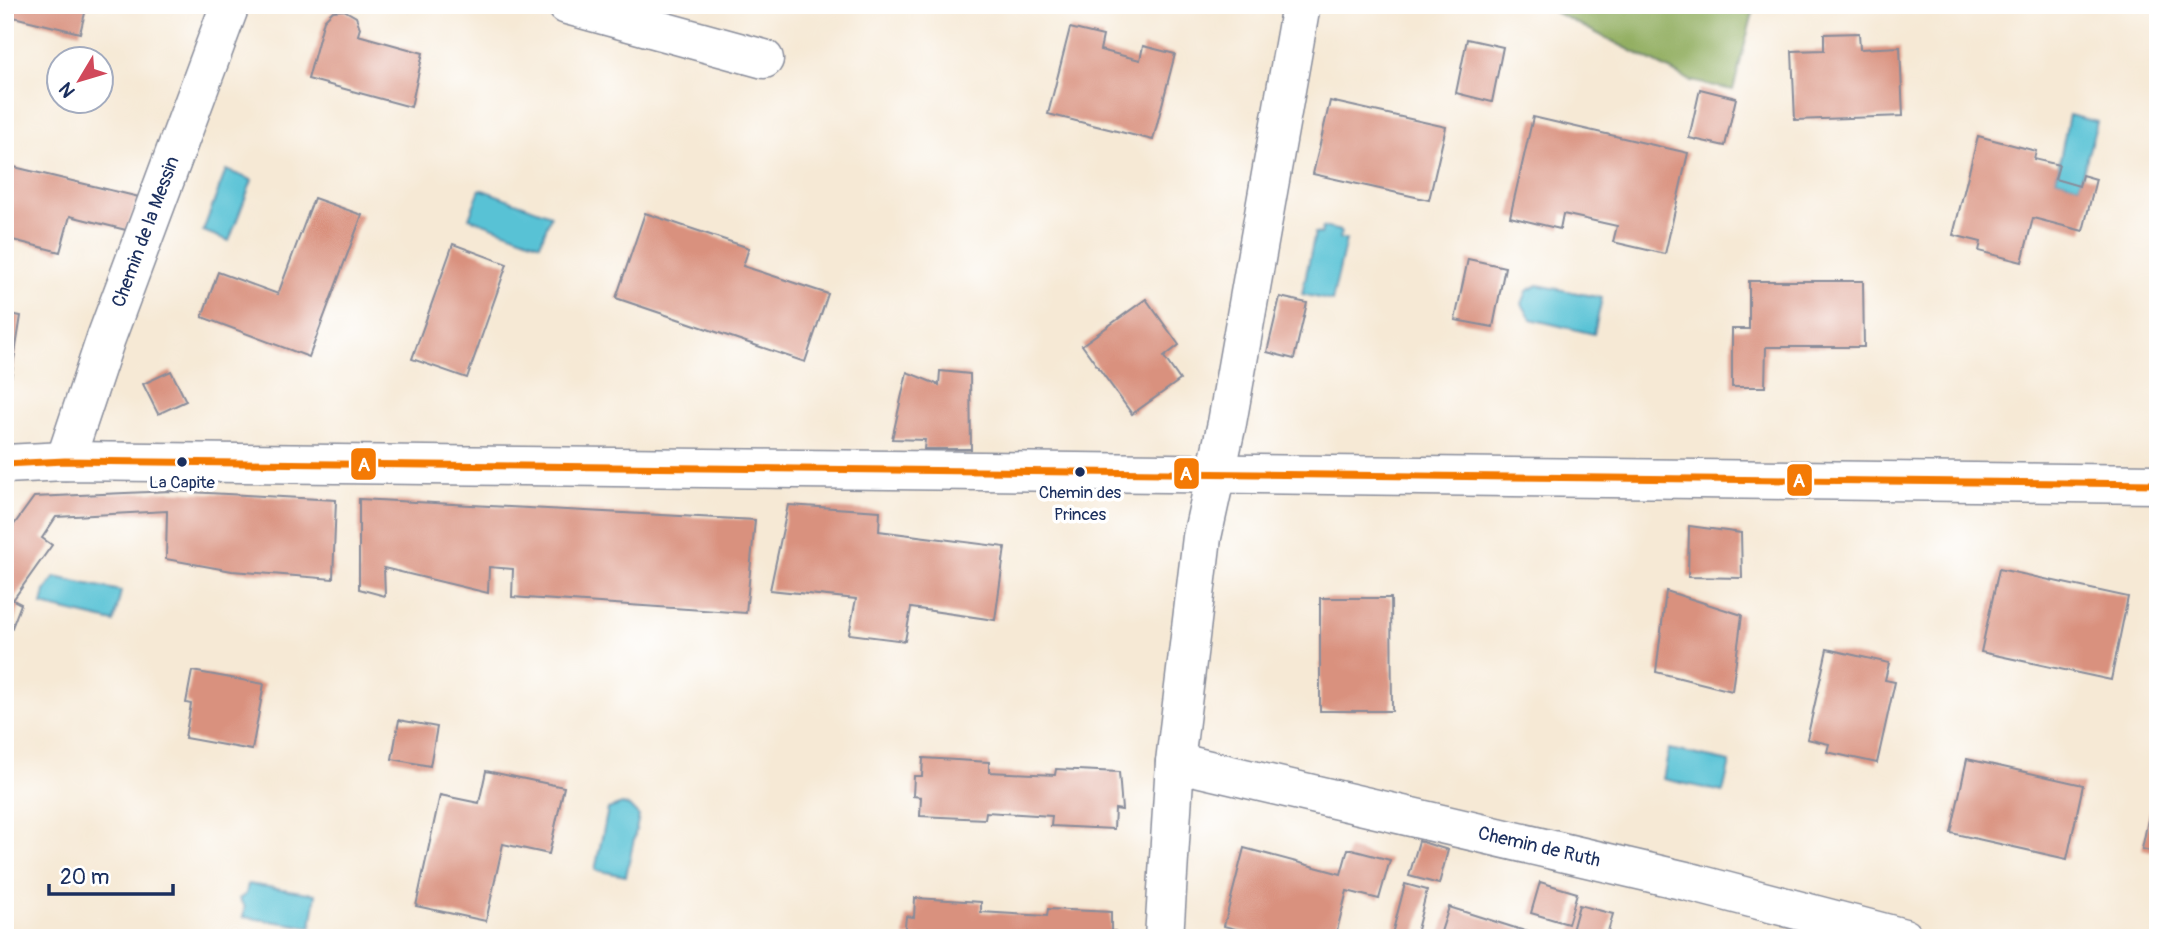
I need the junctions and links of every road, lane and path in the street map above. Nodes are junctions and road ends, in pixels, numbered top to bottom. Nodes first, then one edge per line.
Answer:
1 (230, 5) edge
2 (567, 5) edge
3 (1301, 5) edge
4 (764, 59) dead end
5 (65, 461) junction
6 (5, 464) edge
7 (1215, 474) junction
8 (2158, 484) edge
9 (1175, 762) junction
10 (1164, 938) edge
11 (1903, 938) edge

1 - 5 street, Chemin de la Messin
2 - 4 street
3 - 7 street
5 - 6 street
5 - 7 street
7 - 8 street
7 - 9 street
9 - 10 street
9 - 11 street, Chemin de Ruth

